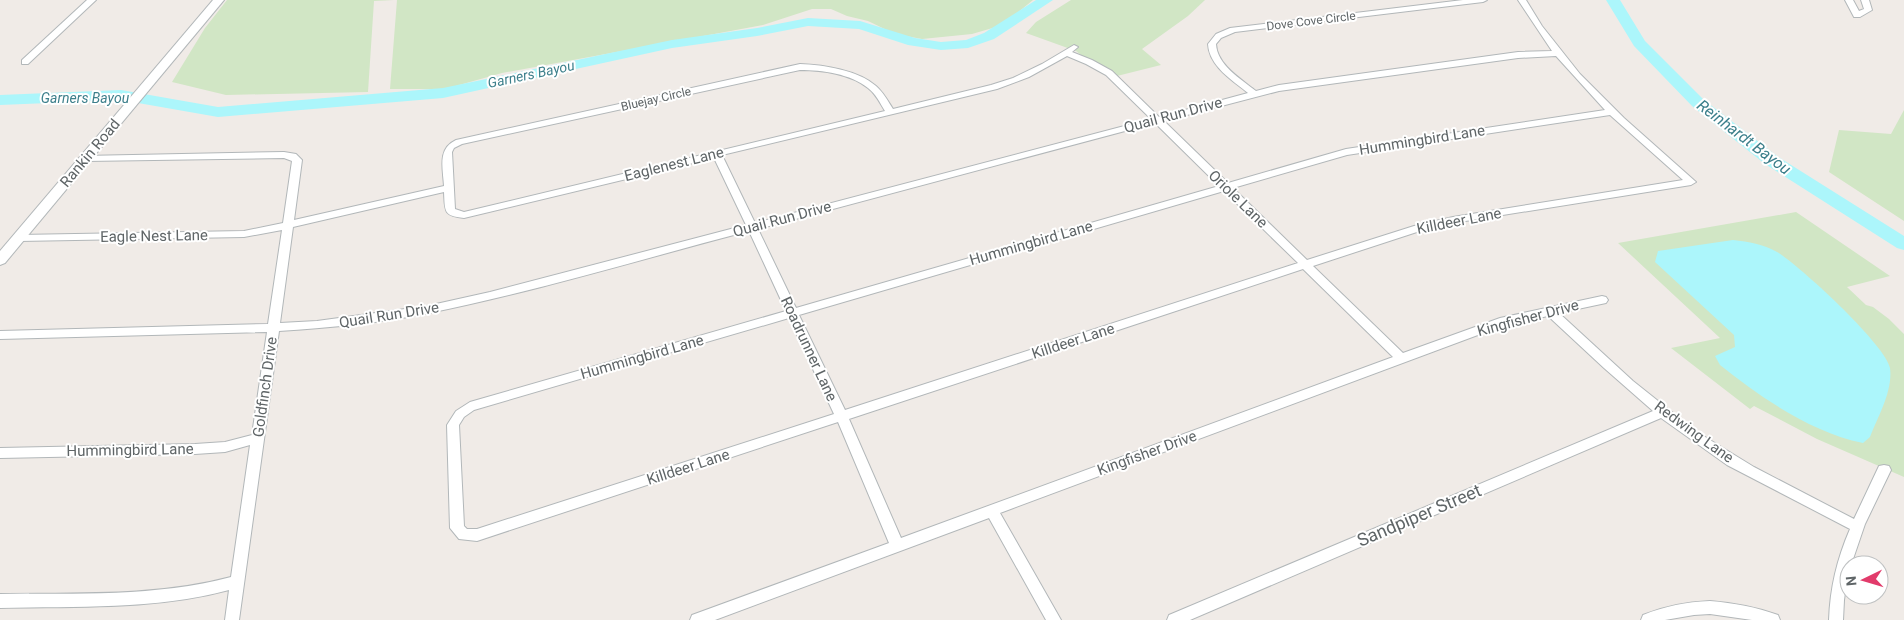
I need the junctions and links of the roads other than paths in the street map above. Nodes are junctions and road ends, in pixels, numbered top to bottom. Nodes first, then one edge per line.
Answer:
1 (92, 0) edge
2 (219, 0) edge
3 (1483, 0) edge
4 (1522, 0) edge
5 (1849, 0) edge
6 (1865, 0) edge
7 (1070, 50) joint
8 (1557, 53) junction
9 (25, 62) dead end
10 (1254, 94) junction
11 (890, 112) junction
12 (1611, 112) junction
13 (1156, 120) junction
14 (717, 154) junction
15 (86, 158) junction
16 (1225, 186) junction
17 (449, 188) junction
18 (288, 225) junction
19 (751, 227) junction
20 (19, 238) junction
21 (0, 260) edge
22 (1307, 265) junction
23 (1602, 300) dead end
24 (1549, 310) junction
25 (793, 313) junction
26 (273, 329) junction
27 (0, 335) edge
28 (1402, 359) junction
29 (1664, 411) junction
30 (842, 417) junction
31 (258, 438) junction
32 (0, 453) edge
33 (1884, 470) dead end
34 (992, 511) junction
35 (1858, 527) junction
36 (464, 535) joint
37 (897, 545) junction
38 (237, 582) junction
39 (0, 601) edge
40 (232, 620) edge
41 (697, 620) edge
42 (1054, 620) edge
43 (1174, 620) edge
44 (1648, 620) edge
45 (1773, 620) edge
46 (1836, 620) edge

1 - 9 street
2 - 15 street, Rankin Road
3 - 10 street, Dove Cove Circle
4 - 8 street
5 - 6 street
7 - 11 street, Eaglenest Lane
7 - 13 street, Oriole Lane
8 - 10 street, Quail Run Drive
8 - 12 street
10 - 13 street, Quail Run Drive
11 - 14 street, Eaglenest Lane
11 - 17 street, Bluejay Circle
12 - 16 street, Hummingbird Lane
12 - 22 street, Killdeer Lane
13 - 16 street, Oriole Lane
13 - 19 street, Quail Run Drive
14 - 17 street, Eaglenest Lane
14 - 19 street, Roadrunner Lane
15 - 18 street, Goldfinch Drive
15 - 20 street, Rankin Road
16 - 22 street, Oriole Lane
16 - 25 street, Hummingbird Lane
17 - 18 street
18 - 20 street, Eagle Nest Lane
18 - 26 street, Goldfinch Drive
19 - 25 street, Roadrunner Lane
19 - 26 street, Quail Run Drive
20 - 21 street, Rankin Road
22 - 28 street, Oriole Lane
22 - 30 street, Killdeer Lane
23 - 24 street, Kingfisher Drive
24 - 28 street, Kingfisher Drive
24 - 29 street, Redwing Lane
25 - 30 street, Roadrunner Lane
25 - 36 street, Hummingbird Lane
26 - 27 street, Quail Run Drive
26 - 31 street, Goldfinch Drive
28 - 34 street, Kingfisher Drive
29 - 35 street, Redwing Lane
29 - 43 street, Sandpiper Street
30 - 36 street, Killdeer Lane
30 - 37 street, Roadrunner Lane
31 - 32 street, Hummingbird Lane
31 - 38 street, Goldfinch Drive
33 - 35 street
34 - 37 street, Kingfisher Drive
34 - 42 street
35 - 46 street
37 - 41 street, Kingfisher Drive
38 - 39 street
38 - 40 street, Goldfinch Drive
44 - 45 street

